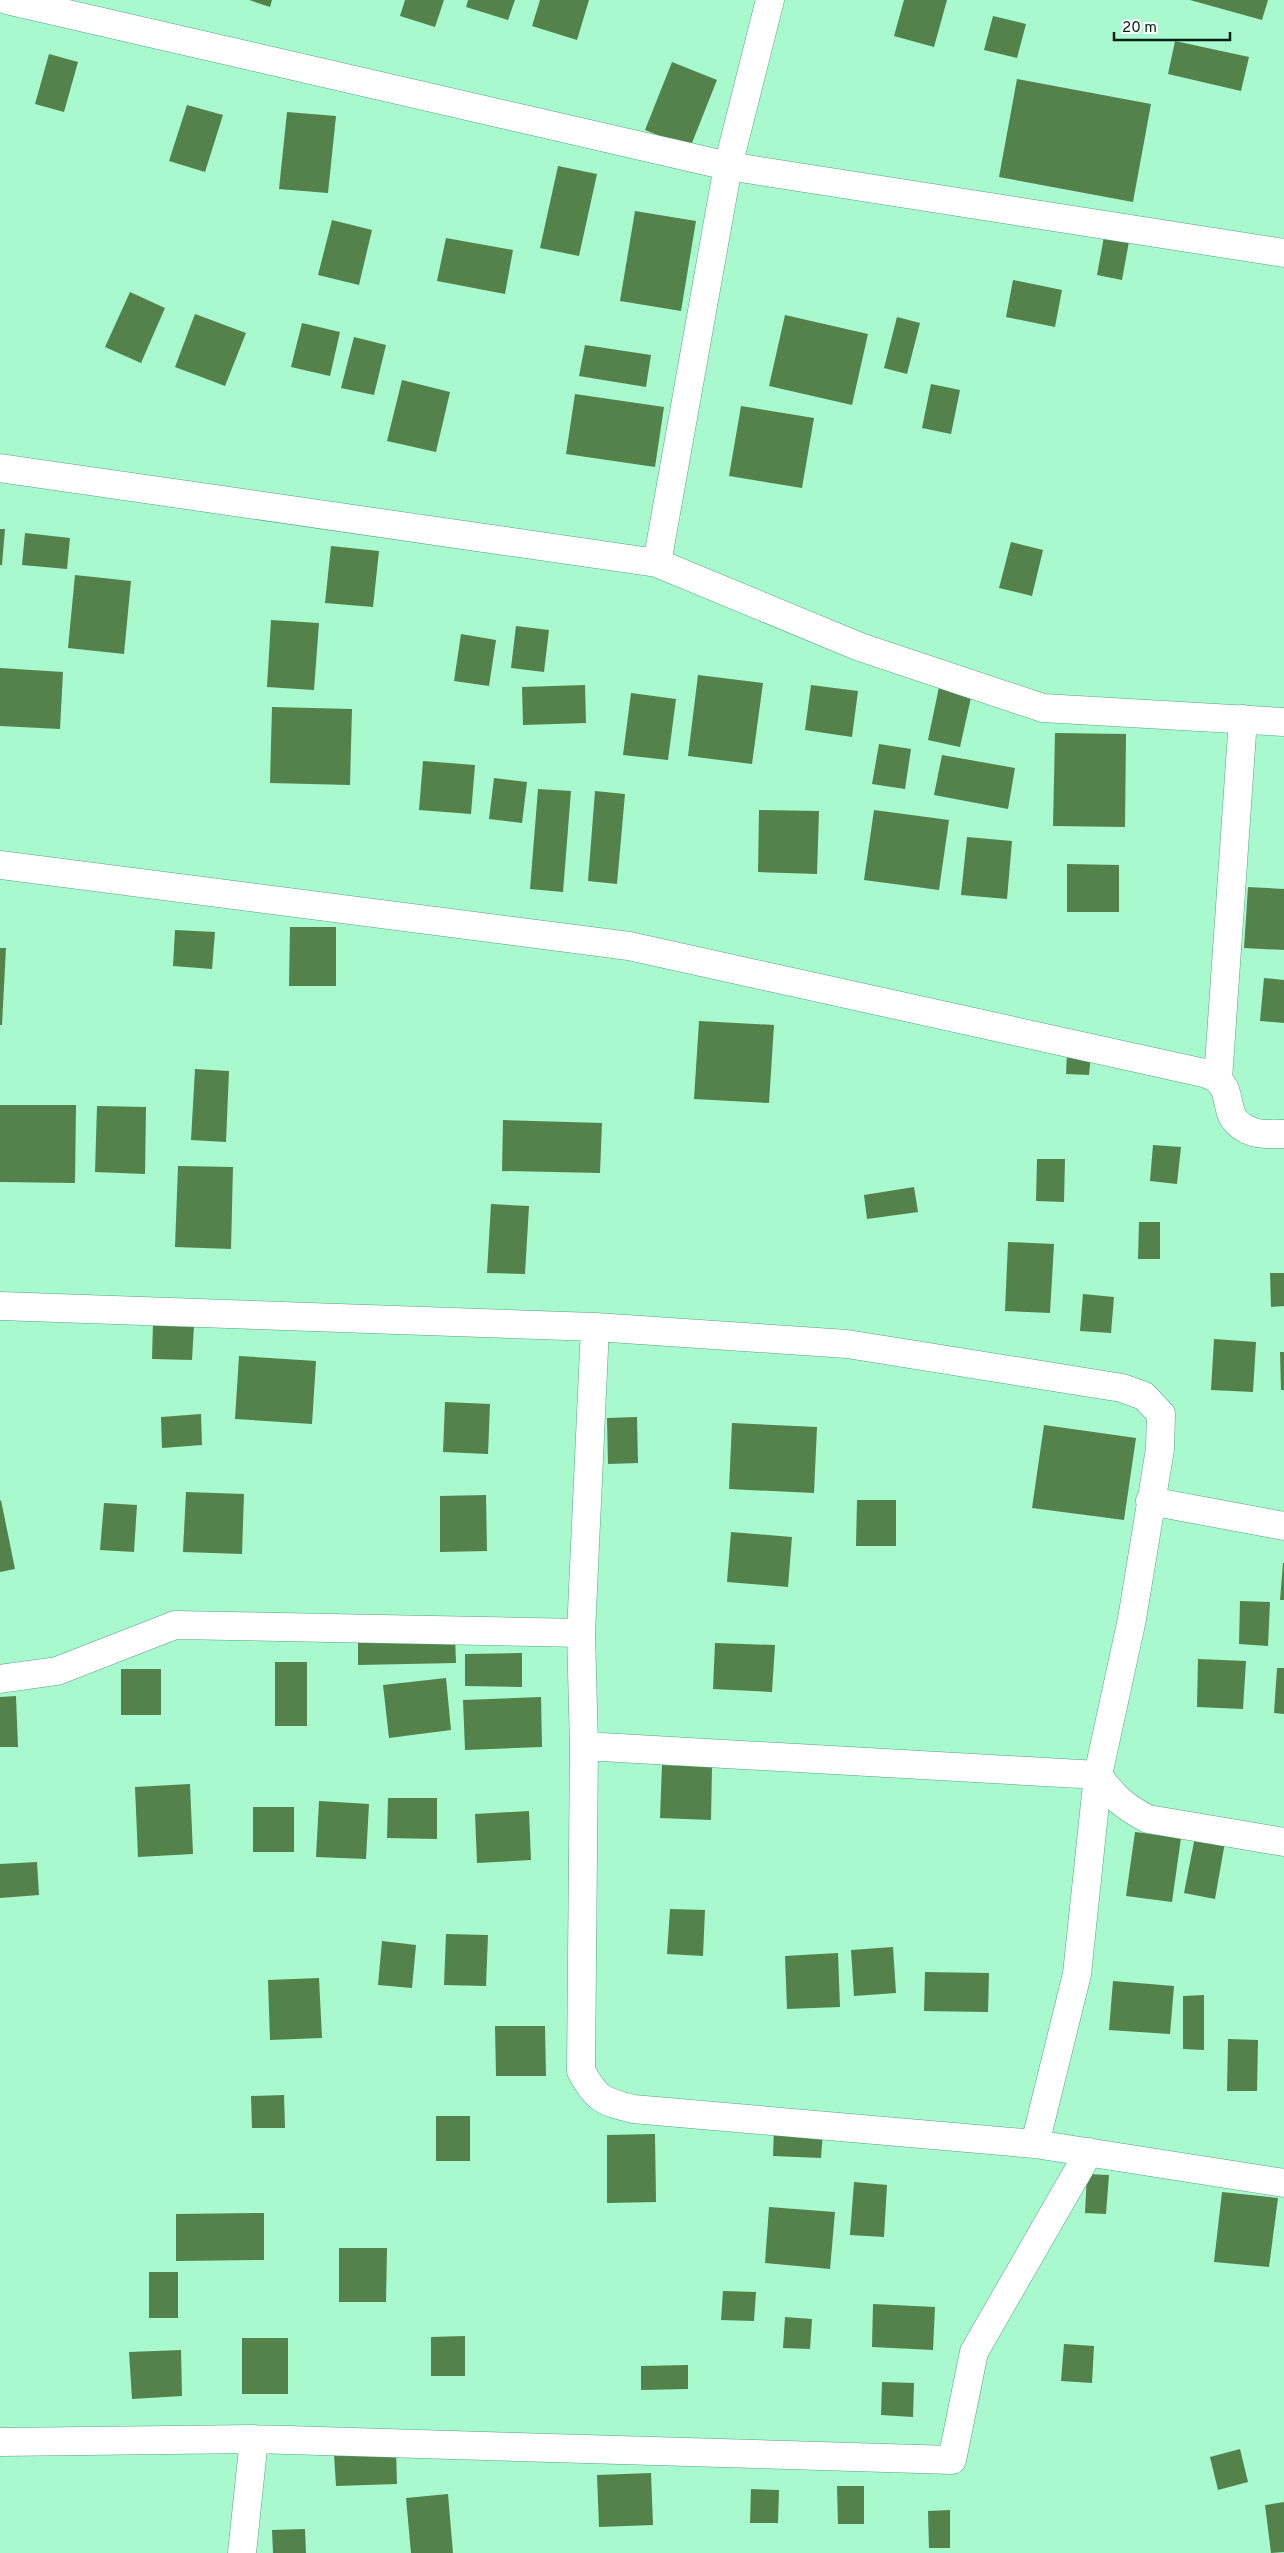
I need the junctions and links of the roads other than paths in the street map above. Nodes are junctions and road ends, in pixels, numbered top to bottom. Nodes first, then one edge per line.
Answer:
1 (7, 0) edge
2 (770, 0) edge
3 (728, 166) junction
4 (1284, 253) edge
5 (0, 468) edge
6 (657, 563) junction
7 (1243, 720) junction
8 (1284, 722) edge
9 (0, 865) edge
10 (1218, 1079) junction
11 (1284, 1134) edge
12 (0, 1306) edge
13 (595, 1328) junction
14 (1150, 1501) junction
15 (1284, 1526) edge
16 (581, 1633) junction
17 (0, 1678) edge
18 (584, 1746) junction
19 (1098, 1775) junction
20 (1284, 1842) edge
21 (1035, 2144) junction
22 (1089, 2152) junction
23 (1284, 2184) edge
24 (254, 2439) junction
25 (0, 2442) edge
26 (242, 2553) edge

1 - 3 street
2 - 3 street
3 - 4 street
3 - 6 street
5 - 6 street
6 - 7 street
7 - 8 street
7 - 10 street
9 - 10 street
10 - 11 street
12 - 13 street
13 - 14 street
13 - 16 street
14 - 15 street
14 - 19 street
16 - 17 street
16 - 18 street
18 - 19 street
18 - 21 street
19 - 20 street
19 - 21 street
21 - 22 street
22 - 23 street
22 - 24 street
24 - 25 street
24 - 26 street

